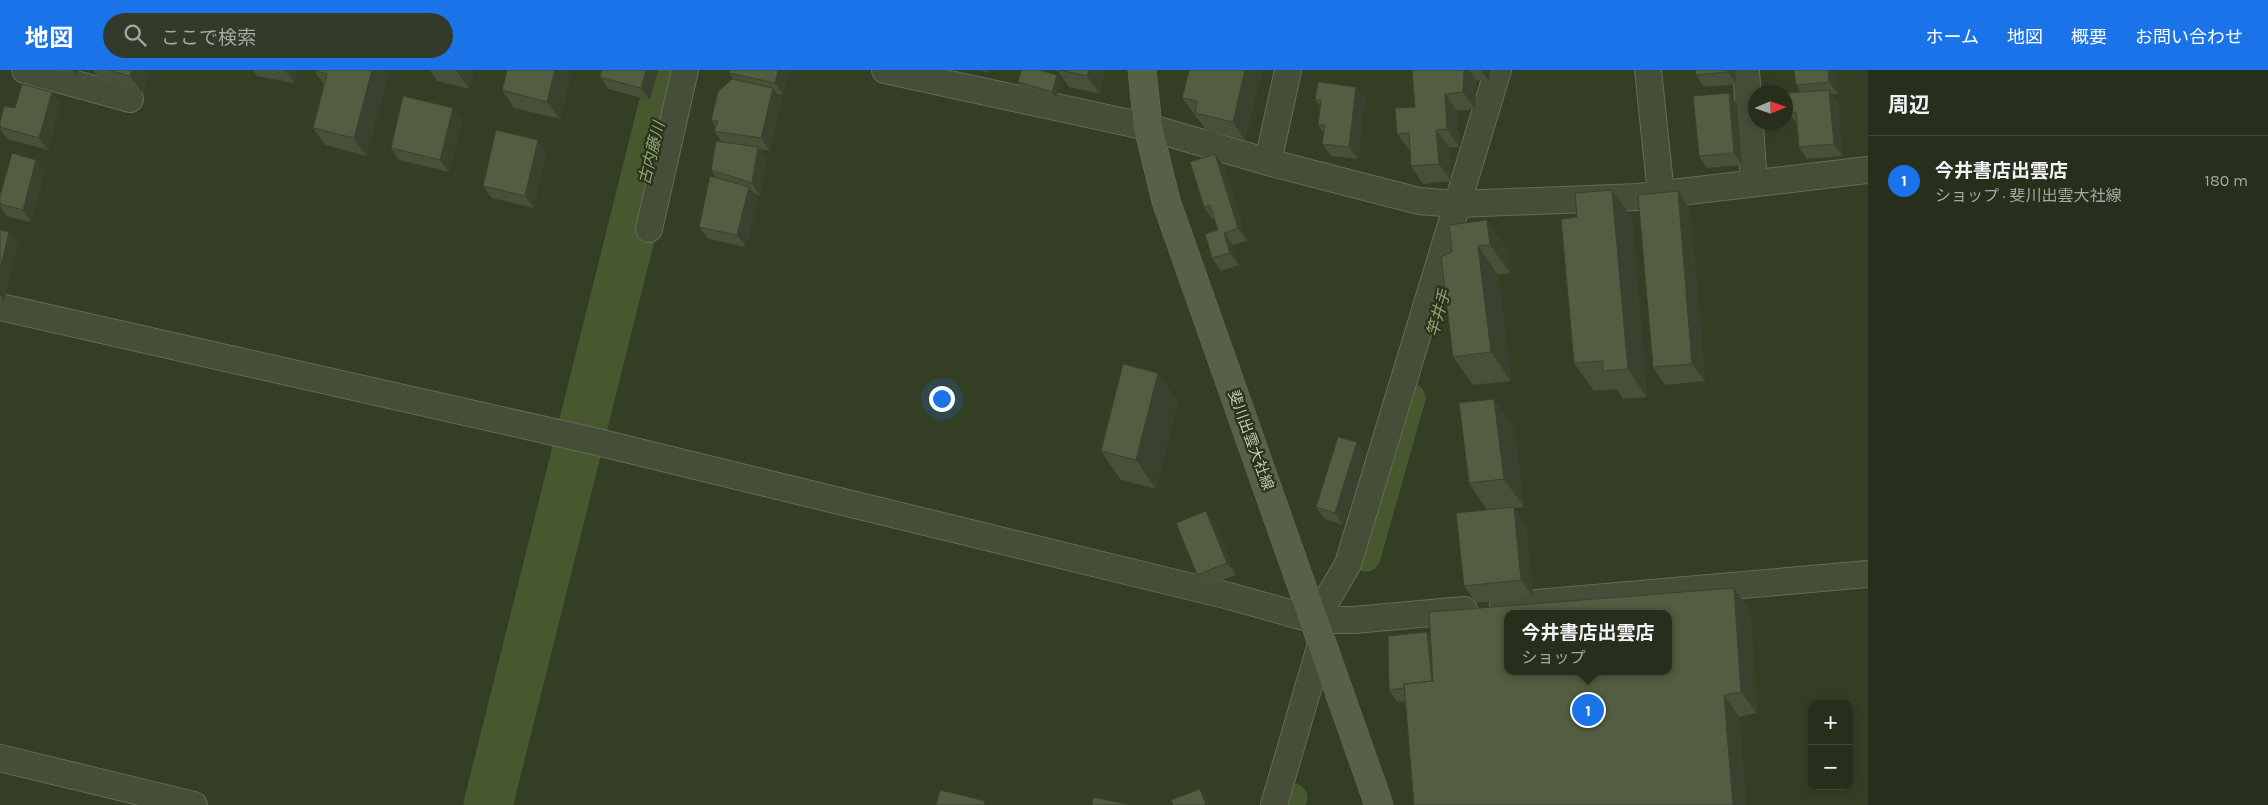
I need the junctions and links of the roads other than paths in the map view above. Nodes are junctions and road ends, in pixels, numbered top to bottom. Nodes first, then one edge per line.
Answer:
1 (25, 70) edge
2 (685, 70) edge
3 (885, 70) edge
4 (1142, 70) edge
5 (1288, 70) edge
6 (1498, 70) edge
7 (1648, 70) edge
8 (1746, 70) edge
9 (130, 99) dead end
10 (1148, 127) junction
11 (1268, 162) junction
12 (1868, 170) edge
13 (1754, 183) junction
14 (1661, 194) junction
15 (1457, 204) junction
16 (649, 229) dead end
17 (0, 308) edge
18 (1868, 574) edge
19 (1318, 632) junction
20 (0, 758) edge
21 (194, 805) edge
22 (1274, 805) edge
23 (1379, 805) edge

1 - 9 street
2 - 16 street
3 - 10 street
4 - 10 main road, 斐川出雲大社線
5 - 11 street
6 - 15 street
7 - 14 street
8 - 13 street
10 - 11 street
10 - 19 main road, 斐川出雲大社線
11 - 15 street
12 - 13 street
13 - 14 street
14 - 15 street
15 - 19 street
17 - 19 street
18 - 19 street
19 - 22 street
19 - 23 main road, 斐川出雲大社線
20 - 21 street

